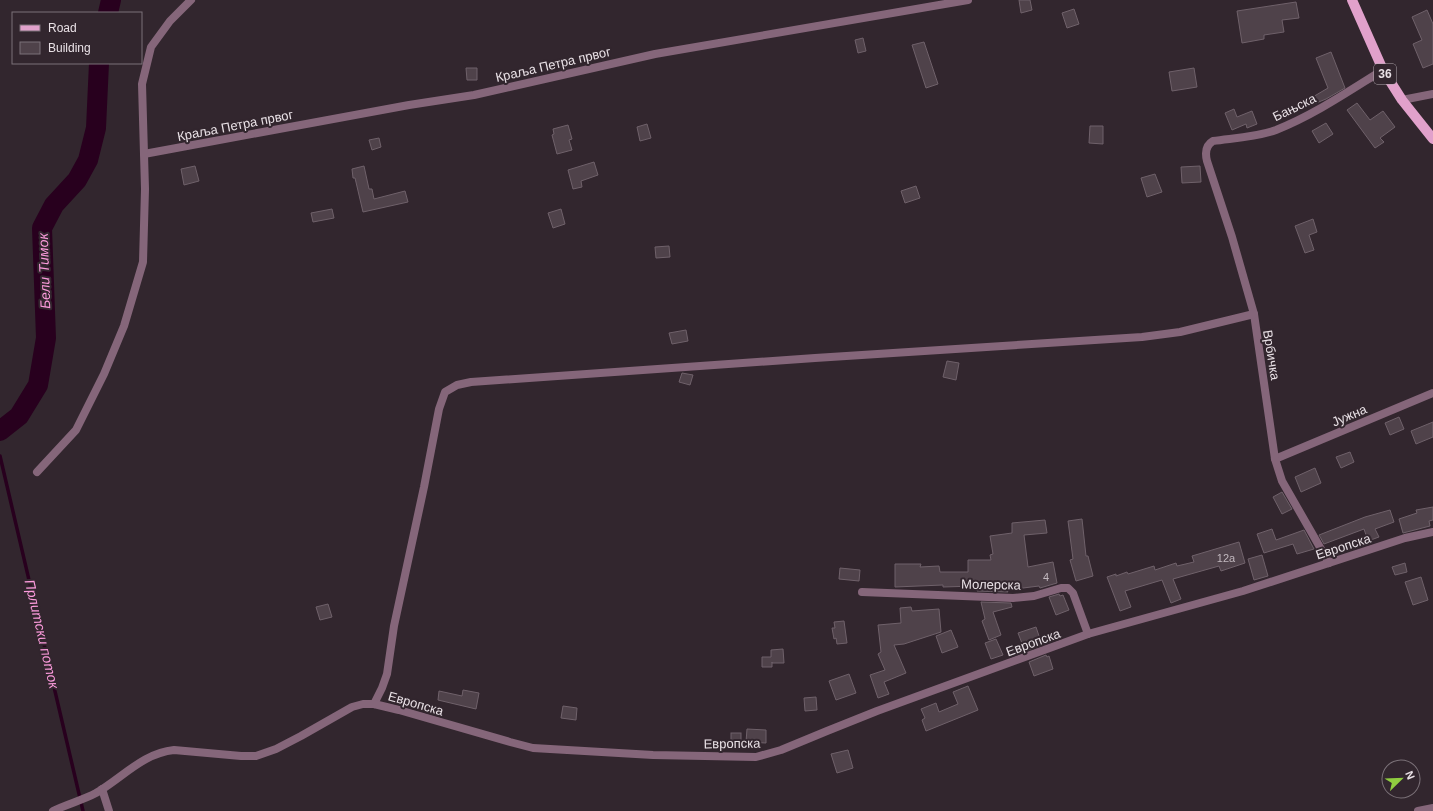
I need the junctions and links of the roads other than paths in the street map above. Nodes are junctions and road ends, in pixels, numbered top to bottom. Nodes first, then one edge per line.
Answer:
1 (191, 0) edge
2 (968, 0) edge
3 (1352, 0) edge
4 (1383, 70) junction
5 (1433, 94) edge
6 (1402, 100) junction
7 (1433, 139) edge
8 (1209, 144) joint
9 (144, 154) junction
10 (1254, 314) junction
11 (1433, 393) edge
12 (1275, 459) junction
13 (37, 472) dead end
14 (1433, 532) edge
15 (1329, 563) junction
16 (862, 592) dead end
17 (1088, 634) junction
18 (374, 704) junction
19 (102, 789) junction
20 (66, 808) edge
21 (1433, 808) edge
22 (53, 811) edge
23 (109, 811) edge
24 (1418, 811) edge

1 - 9 street
2 - 9 street, Краља Петра првог
3 - 4 main road, 36
4 - 6 main road, 36
4 - 8 street, Бањска
5 - 6 street
6 - 7 main road, 36
8 - 10 street, Врбичка
9 - 13 street
10 - 12 street, Врбичка
10 - 18 street
11 - 12 street, Јужна
12 - 15 street, Врбичка
14 - 15 street, Европска
15 - 17 street, Европска
16 - 17 street, Молерска
17 - 18 street, Европска
18 - 19 street, Европска
19 - 20 street, Европска
19 - 23 street
20 - 22 street, Европска
21 - 24 street

